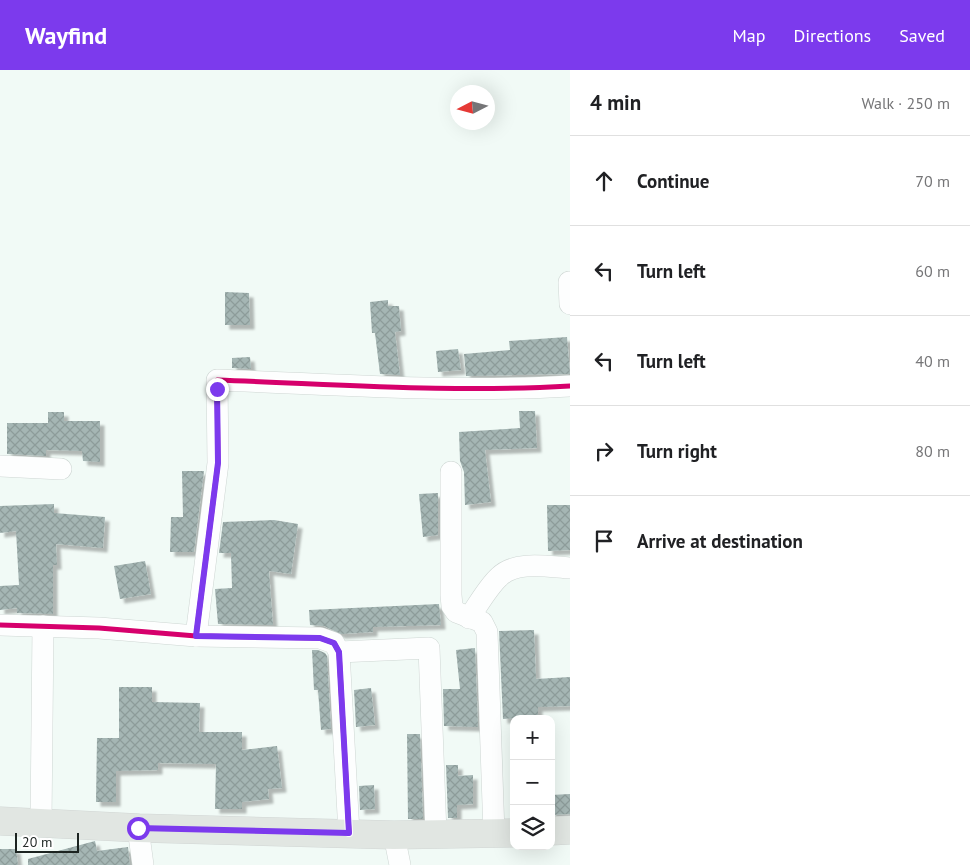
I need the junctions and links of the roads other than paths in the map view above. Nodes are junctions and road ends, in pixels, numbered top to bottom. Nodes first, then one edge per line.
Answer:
1 (569, 282) edge
2 (570, 304) edge
3 (570, 386) edge
4 (0, 466) edge
5 (61, 469) dead end
6 (451, 472) dead end
7 (570, 568) edge
8 (469, 618) junction
9 (0, 625) edge
10 (43, 626) junction
11 (196, 636) junction
12 (339, 652) junction
13 (0, 821) edge
14 (42, 823) junction
15 (138, 828) junction
16 (570, 830) edge
17 (555, 831) edge
18 (349, 833) junction
19 (504, 833) edge
20 (436, 834) junction
21 (394, 835) junction
22 (143, 865) edge
23 (400, 865) edge

1 - 2 street
3 - 11 street
4 - 5 street
6 - 8 street
7 - 8 street
8 - 19 street
9 - 10 street
10 - 11 street
10 - 14 street
11 - 12 street
12 - 18 street
12 - 20 street
13 - 14 main road
14 - 15 main road
15 - 18 main road
15 - 22 street
16 - 17 main road
18 - 21 main road
19 - 20 main road
20 - 21 main road
21 - 23 street

